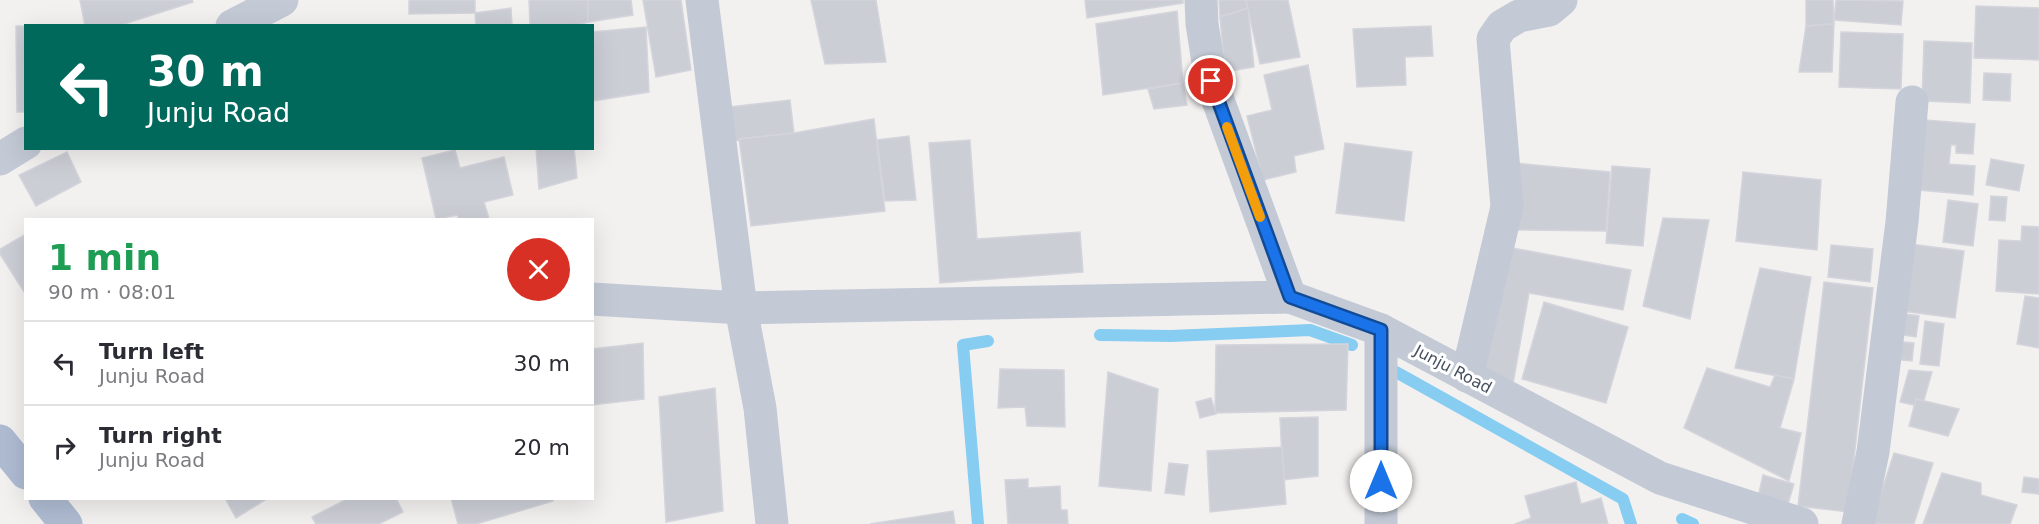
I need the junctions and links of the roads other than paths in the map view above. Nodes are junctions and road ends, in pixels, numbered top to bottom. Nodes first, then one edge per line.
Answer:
1 (282, 0) edge
2 (702, 0) edge
3 (1201, 0) edge
4 (1561, 0) edge
5 (236, 24) edge
6 (1912, 102) dead end
7 (24, 144) edge
8 (0, 159) edge
9 (1290, 297) junction
10 (594, 299) edge
11 (741, 308) junction
12 (1381, 330) junction
13 (1467, 376) junction
14 (47, 500) edge
15 (66, 524) edge
16 (772, 524) edge
17 (1381, 524) edge
18 (1802, 524) edge
19 (1858, 524) edge

1 - 5 street
2 - 11 street
3 - 9 street
4 - 13 street
6 - 19 street
7 - 8 street
9 - 11 street
9 - 12 street, Junju Road
10 - 11 street
11 - 16 street
12 - 13 street, Junju Road
12 - 17 street
13 - 18 street, Junju Road
14 - 15 main road

